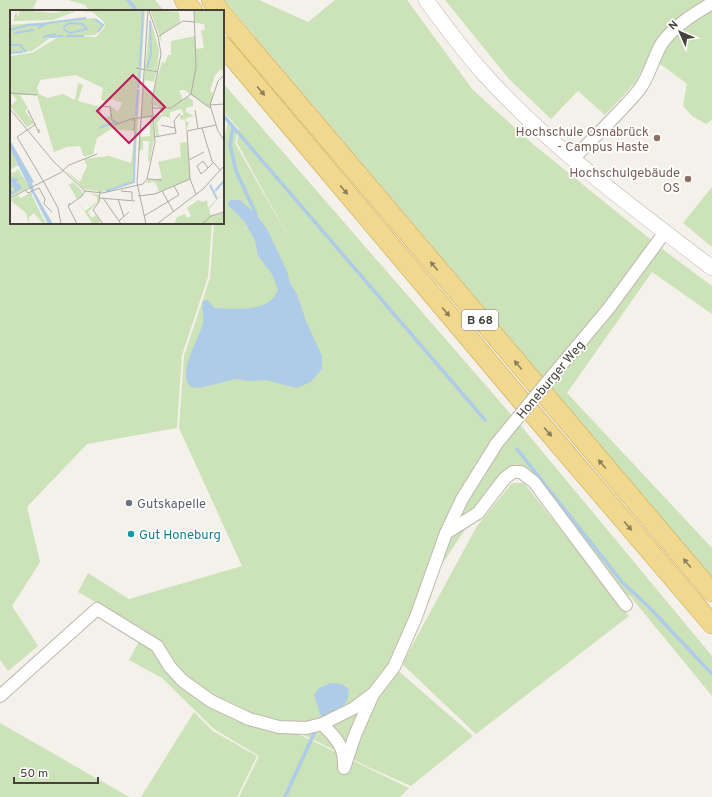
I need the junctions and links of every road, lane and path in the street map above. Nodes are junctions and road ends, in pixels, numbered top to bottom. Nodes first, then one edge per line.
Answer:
1 (184, 0) edge
2 (211, 0) edge
3 (426, 0) edge
4 (712, 2) edge
5 (192, 10) edge
6 (219, 10) edge
7 (225, 17) edge
8 (224, 47) edge
9 (573, 159) junction
10 (665, 232) junction
11 (712, 268) edge
12 (446, 534) junction
13 (712, 592) edge
14 (626, 605) dead end
15 (712, 624) edge
16 (374, 693) junction
17 (0, 696) edge
18 (319, 725) junction

1 - 5 highway
2 - 6 highway, B 68
3 - 9 street
4 - 9 street
13 -> 7 highway, B 68
8 -> 15 highway, B 68
9 - 10 street
10 - 11 street
10 - 12 street, Honeburger Weg, bridge
12 - 14 street
12 - 16 street, Honeburger Weg
16 - 18 street, Honeburger Weg
16 - 18 street, Honeburger Weg
17 - 18 street, Honeburger Weg

